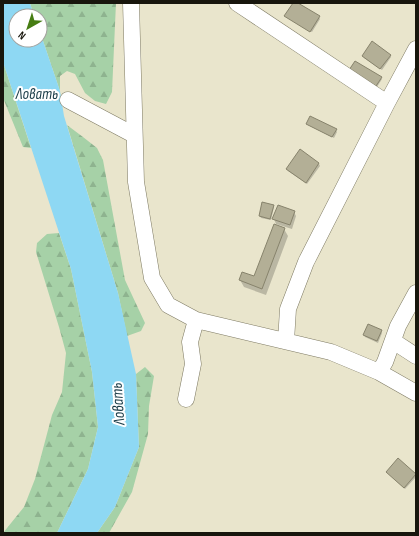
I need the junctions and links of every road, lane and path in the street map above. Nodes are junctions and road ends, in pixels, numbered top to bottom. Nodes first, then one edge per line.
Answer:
1 (131, 3) edge
2 (237, 3) edge
3 (416, 49) edge
4 (68, 100) dead end
5 (387, 103) junction
6 (134, 135) junction
7 (416, 293) edge
8 (196, 320) junction
9 (393, 341) junction
10 (286, 342) junction
11 (416, 356) edge
12 (379, 372) junction
13 (416, 393) edge
14 (186, 399) dead end

1 - 6 street
2 - 5 street
3 - 5 street
4 - 6 street
5 - 10 street
6 - 8 street
7 - 9 street
8 - 10 street
8 - 14 street
9 - 11 street
9 - 12 street
10 - 12 street
12 - 13 street

